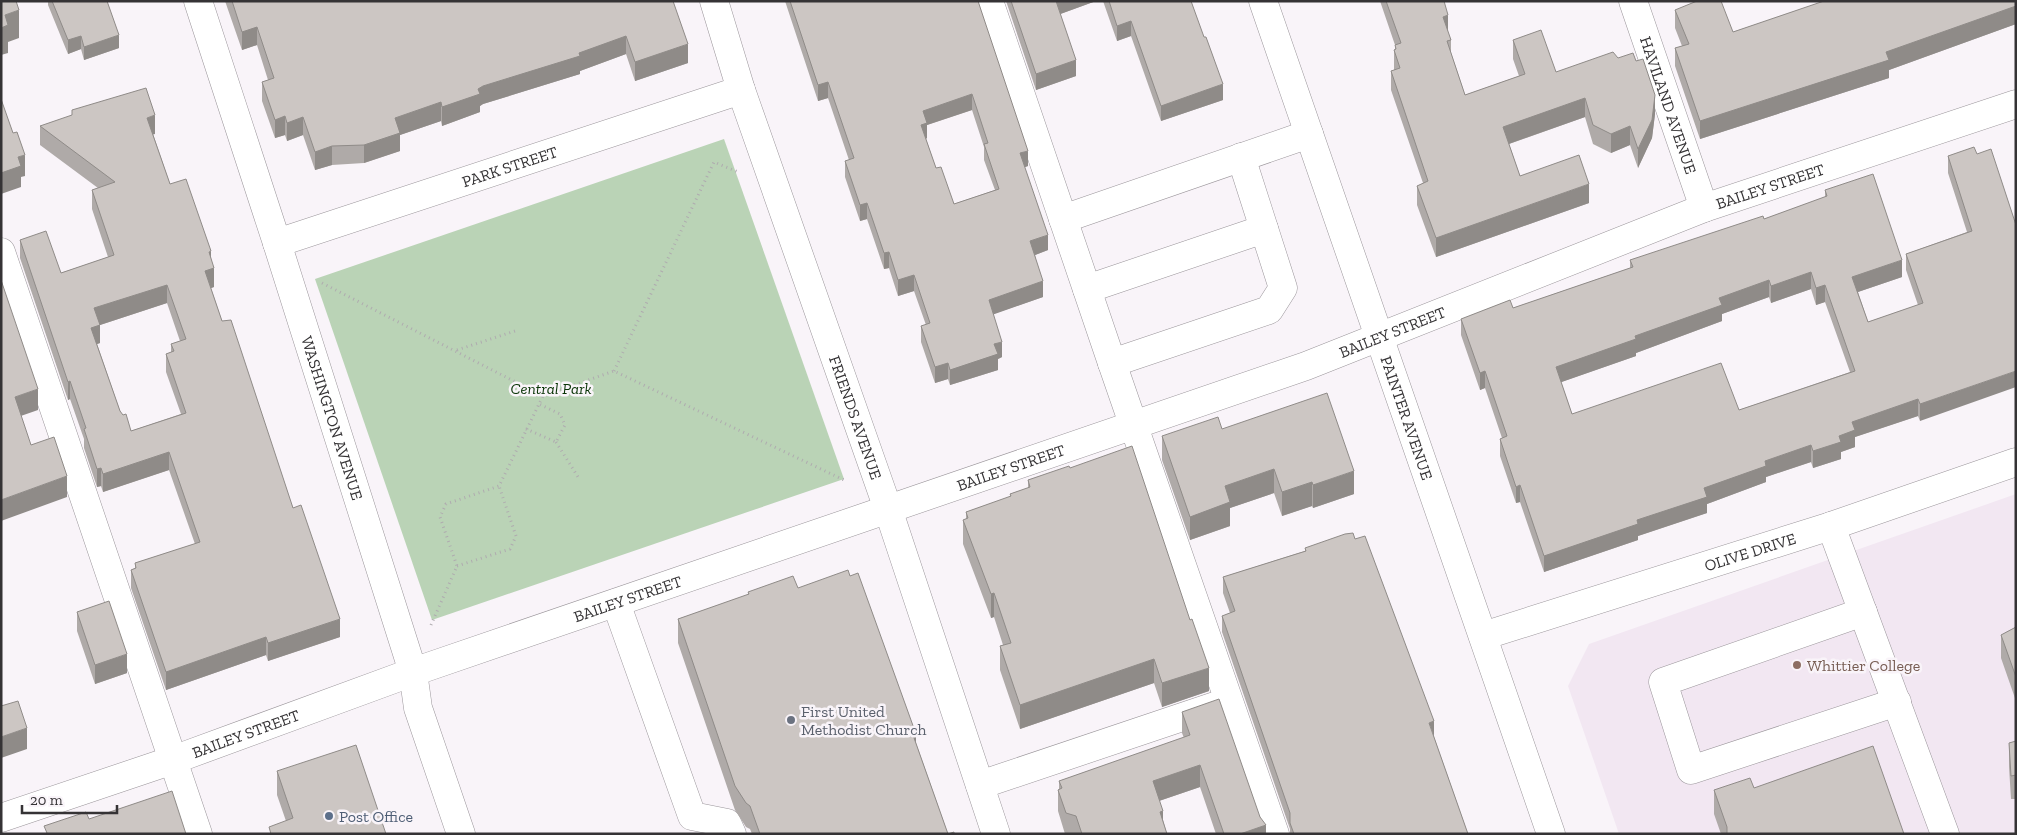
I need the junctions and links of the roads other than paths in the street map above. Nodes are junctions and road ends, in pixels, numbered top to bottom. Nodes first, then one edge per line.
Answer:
1 (714, 1) edge
2 (990, 1) edge
3 (1263, 1) edge
4 (1633, 1) edge
5 (206, 4) edge
6 (741, 90) junction
7 (2016, 104) edge
8 (1309, 134) junction
9 (1241, 157) junction
10 (1704, 208) junction
11 (1063, 219) junction
12 (1264, 229) junction
13 (277, 243) junction
14 (1, 252) edge
15 (1087, 289) junction
16 (1379, 335) junction
17 (1112, 363) junction
18 (1133, 426) junction
19 (2016, 462) edge
20 (888, 509) junction
21 (1832, 526) junction
22 (616, 603) junction
23 (1863, 612) junction
24 (1482, 636) junction
25 (413, 672) junction
26 (1229, 701) junction
27 (1897, 702) junction
28 (173, 760) junction
29 (980, 784) junction
30 (1, 818) edge
31 (198, 834) edge
32 (461, 834) edge
33 (732, 834) edge
34 (996, 834) edge
35 (1275, 834) edge
36 (1551, 834) edge
37 (1945, 834) edge

1 - 6 street, FRIENDS AVENUE
2 - 11 street
3 - 8 street, PAINTER AVENUE
4 - 10 street, HAVILAND AVENUE
5 - 13 street, WASHINGTON AVENUE
6 - 13 street, PARK STREET
6 - 20 street, FRIENDS AVENUE
7 - 10 street, BAILEY STREET
8 - 9 street
8 - 16 street, PAINTER AVENUE
9 - 11 street
9 - 12 street
10 - 16 street, BAILEY STREET
11 - 15 street
12 - 15 street
12 - 17 street
13 - 25 street, WASHINGTON AVENUE
14 - 28 street
15 - 17 street
16 - 18 street, BAILEY STREET
16 - 24 street, PAINTER AVENUE
17 - 18 street
18 - 20 street, BAILEY STREET
18 - 26 street
19 - 21 street, OLIVE DRIVE
20 - 22 street, BAILEY STREET
20 - 29 street, FRIENDS AVENUE
21 - 23 street
21 - 24 street, OLIVE DRIVE
22 - 25 street, BAILEY STREET
22 - 33 street
23 - 27 street
23 - 27 street
24 - 36 street, PAINTER AVENUE
25 - 28 street, BAILEY STREET
25 - 32 street, WASHINGTON AVENUE
26 - 29 street
26 - 35 street
27 - 37 street
28 - 30 street, BAILEY STREET
28 - 31 street
29 - 34 street, FRIENDS AVENUE

